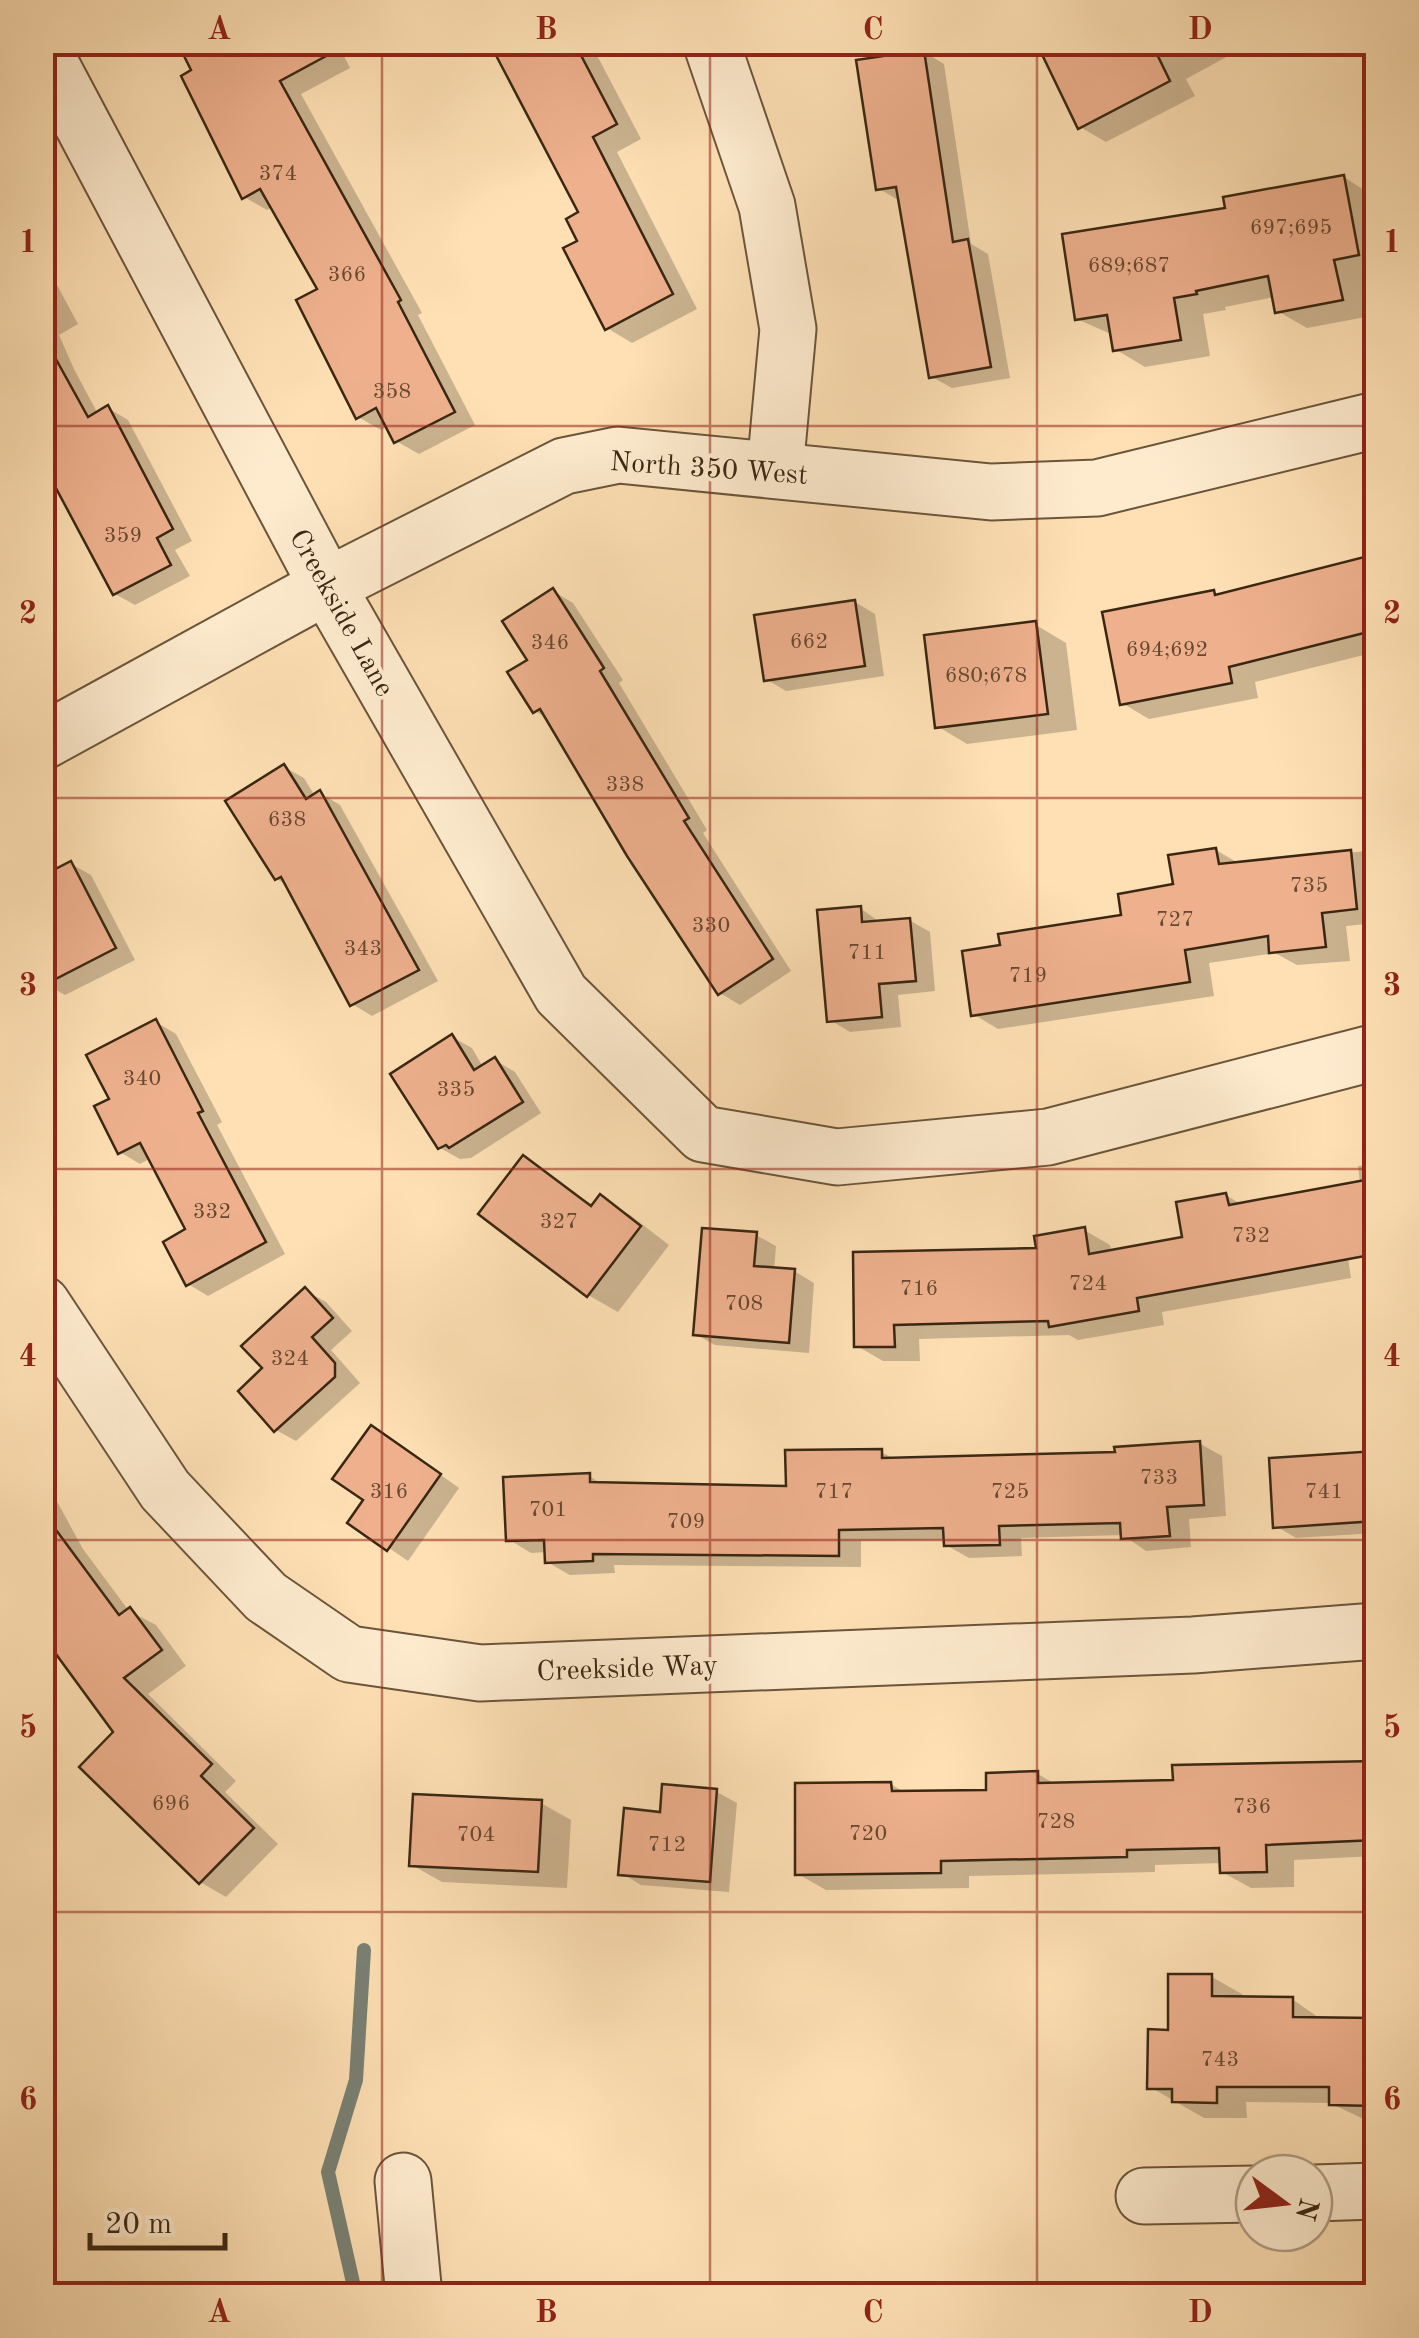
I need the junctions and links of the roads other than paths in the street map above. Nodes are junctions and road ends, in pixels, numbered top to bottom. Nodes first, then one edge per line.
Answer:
1 (711, 42) edge
2 (42, 48) edge
3 (1376, 420) edge
4 (776, 470) junction
5 (327, 586) junction
6 (42, 742) edge
7 (1376, 1052) edge
8 (42, 1304) edge
9 (1376, 1631) edge
10 (403, 2181) dead end
11 (1376, 2192) edge
12 (1334, 2193) edge
13 (1234, 2194) edge
14 (1144, 2196) dead end
15 (414, 2296) edge

1 - 4 street
2 - 5 street, Creekside Lane
3 - 4 street, North 350 West
4 - 5 street, North 350 West
5 - 6 street, North 350 West
5 - 7 street, Creekside Lane
8 - 9 street, Creekside Way
10 - 15 street
11 - 12 street
13 - 14 street

